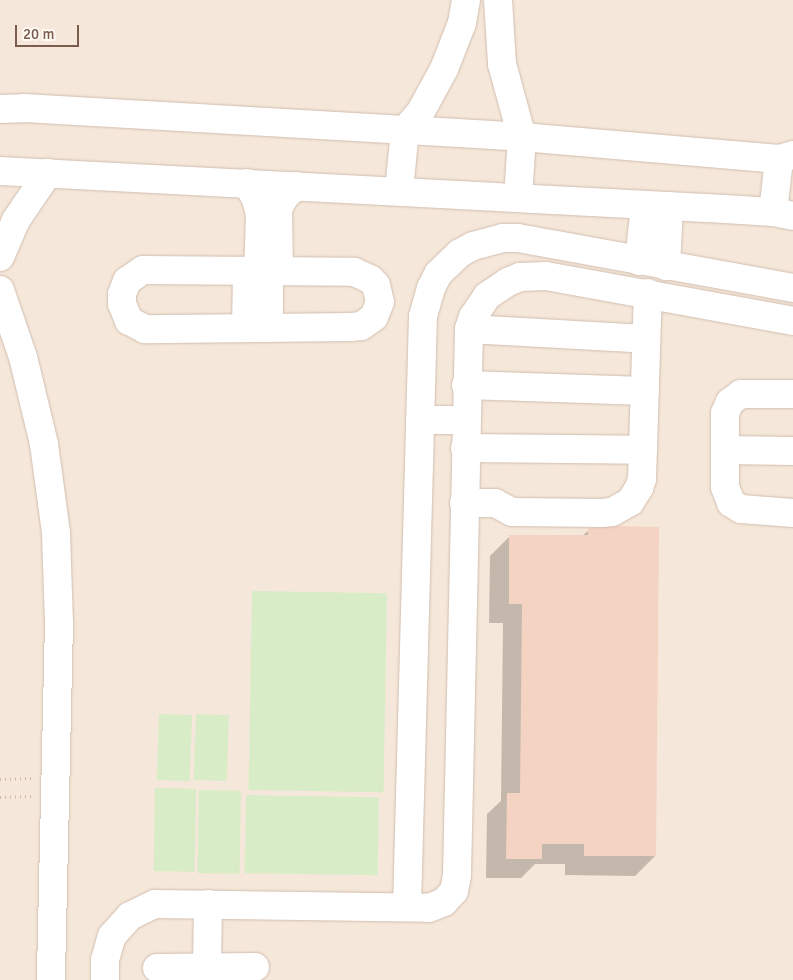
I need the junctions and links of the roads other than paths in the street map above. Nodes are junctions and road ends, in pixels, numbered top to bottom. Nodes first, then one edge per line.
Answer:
1 (466, 0) edge
2 (498, 0) edge
3 (0, 109) edge
4 (405, 130) junction
5 (522, 137) junction
6 (786, 157) edge
7 (0, 171) edge
8 (48, 173) junction
9 (247, 183) junction
10 (296, 186) junction
11 (399, 191) junction
12 (518, 198) junction
13 (657, 205) junction
14 (783, 214) edge
15 (0, 257) edge
16 (639, 261) junction
17 (666, 266) junction
18 (263, 272) junction
19 (793, 288) edge
20 (0, 290) edge
21 (648, 293) junction
22 (793, 321) edge
23 (257, 328) junction
24 (469, 329) junction
25 (646, 339) junction
26 (466, 385) junction
27 (644, 391) junction
28 (793, 394) edge
29 (420, 420) junction
30 (466, 420) junction
31 (465, 448) junction
32 (643, 450) junction
33 (725, 450) junction
34 (793, 451) edge
35 (464, 512) junction
36 (793, 512) edge
37 (208, 904) junction
38 (407, 907) junction
39 (207, 967) junction
40 (256, 967) dead end
41 (157, 968) dead end
42 (51, 980) edge
43 (105, 980) edge

1 - 4 street
2 - 5 street
3 - 4 street
4 - 5 street
4 - 11 street
5 - 6 street
5 - 12 street
6 - 14 street
7 - 8 street
8 - 9 street
8 - 15 street
9 - 10 street
9 - 18 street
10 - 11 street
10 - 18 street
11 - 12 street
12 - 13 street
13 - 14 street
13 - 16 street
13 - 17 street
16 - 17 street
16 - 29 street
17 - 19 street
18 - 23 street
18 - 23 street
18 - 23 street
20 - 42 street
21 - 22 street
21 - 24 street
21 - 25 street
24 - 25 street
24 - 26 street
25 - 27 street
26 - 27 street
26 - 30 street
27 - 32 street
28 - 33 street
29 - 30 street
29 - 38 street
30 - 31 street
31 - 32 street
31 - 35 street
32 - 35 street
33 - 34 street
33 - 36 street
35 - 38 street
37 - 38 street
37 - 39 street
37 - 43 street
39 - 40 street
39 - 41 street

